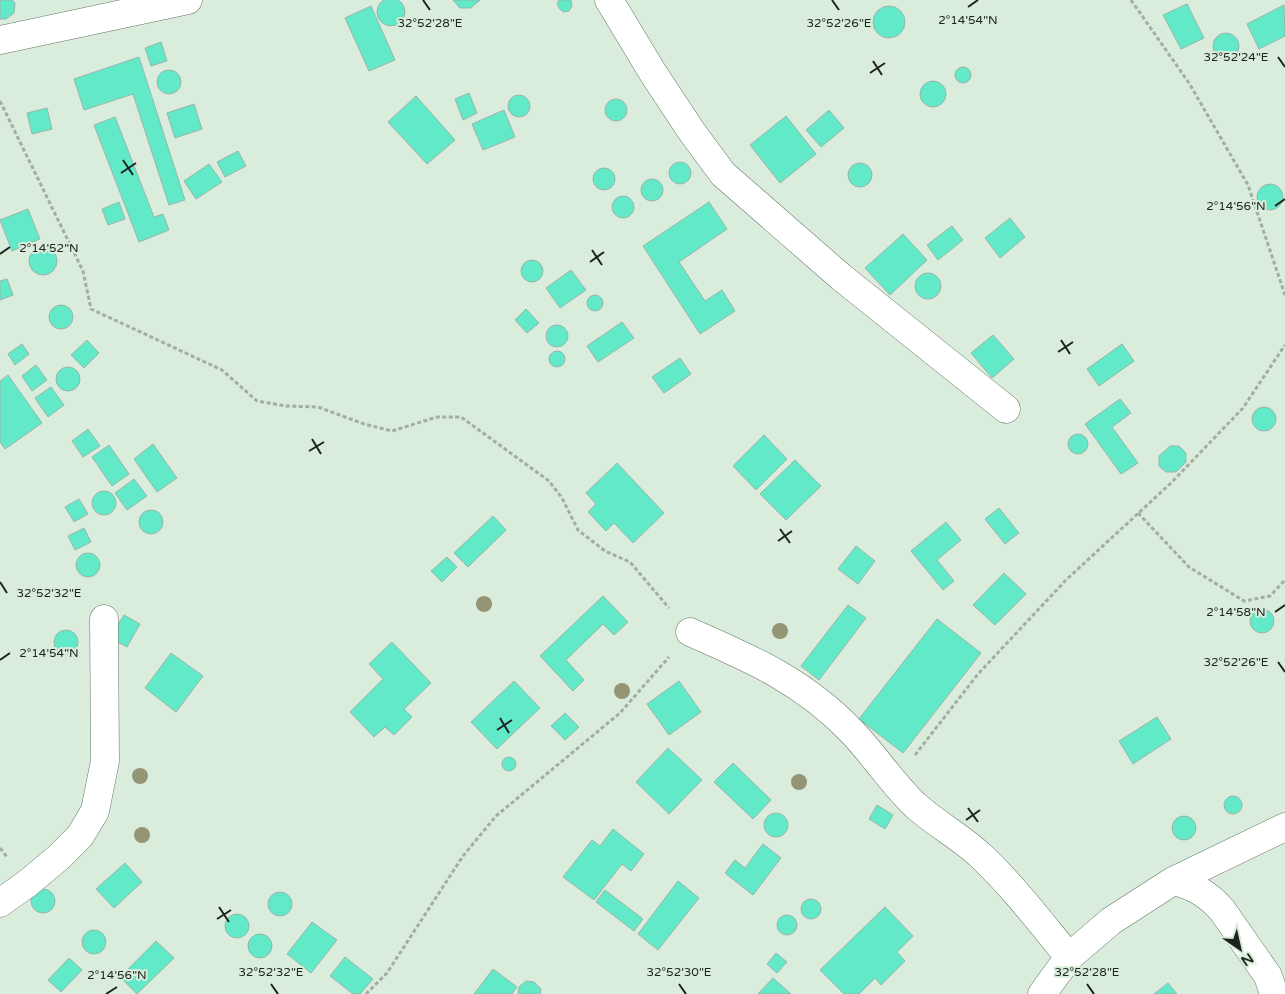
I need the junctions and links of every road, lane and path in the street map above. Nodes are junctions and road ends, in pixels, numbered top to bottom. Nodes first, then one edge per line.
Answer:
1 (188, 0) edge
2 (609, 0) edge
3 (1131, 0) edge
4 (0, 40) edge
5 (0, 101) edge
6 (1285, 296) edge
7 (1285, 345) edge
8 (1006, 409) dead end
9 (1138, 514) junction
10 (1285, 580) edge
11 (104, 619) dead end
12 (690, 632) junction
13 (893, 783) junction
14 (1285, 827) edge
15 (1173, 881) junction
16 (0, 903) edge
17 (1069, 957) junction
18 (366, 994) edge
19 (1042, 994) edge
20 (1274, 994) edge

1 - 4 street
2 - 8 street
3 - 6 path
5 - 12 path
7 - 9 path
9 - 10 path
9 - 13 path
11 - 16 street
12 - 13 street
12 - 18 path
13 - 17 street
14 - 15 street
15 - 17 street
15 - 20 street
17 - 19 street

